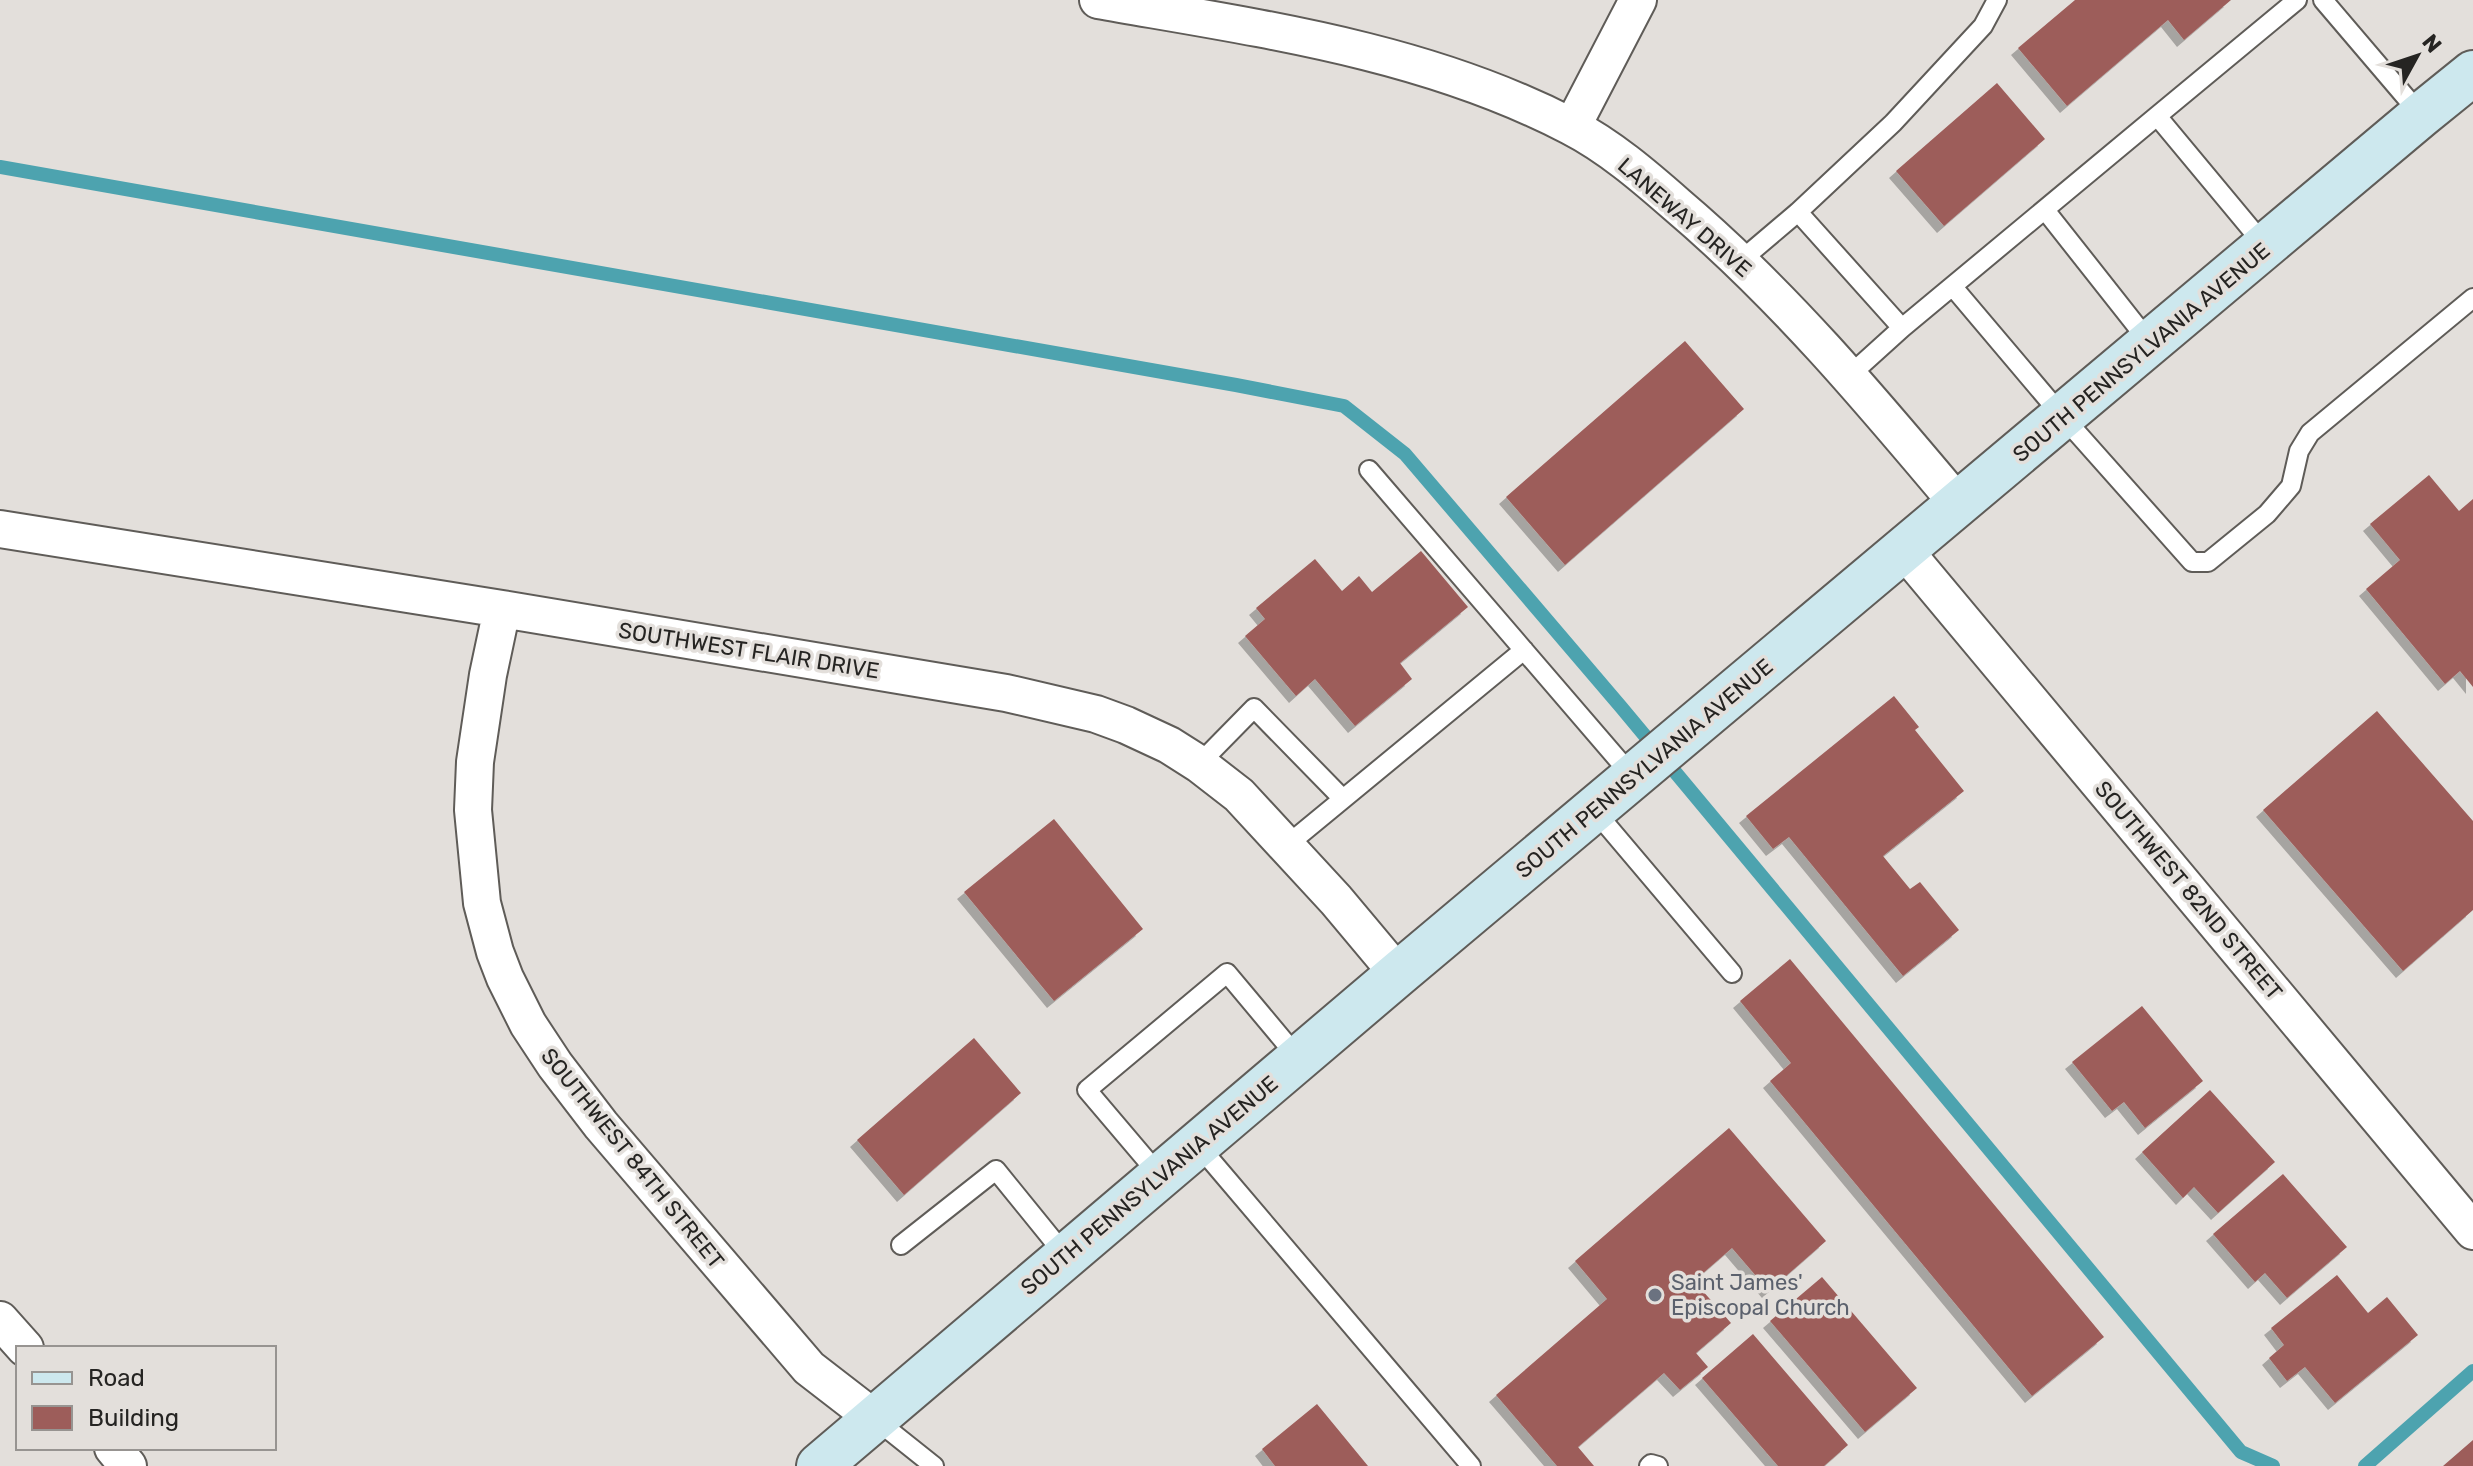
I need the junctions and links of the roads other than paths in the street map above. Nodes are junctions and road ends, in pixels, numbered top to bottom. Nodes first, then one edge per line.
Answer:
1 (1098, 0) edge
2 (1638, 0) edge
3 (1997, 0) edge
4 (2297, 0) edge
5 (2323, 0) edge
6 (2468, 87) edge
7 (2421, 115) junction
8 (2157, 116) junction
9 (1572, 127) junction
10 (2045, 210) junction
11 (1798, 212) junction
12 (2266, 247) junction
13 (1739, 262) junction
14 (1953, 287) junction
15 (2473, 298) edge
16 (1902, 328) junction
17 (2151, 343) junction
18 (1850, 375) junction
19 (2063, 417) junction
20 (1369, 470) dead end
21 (1959, 505) junction
22 (0, 529) edge
23 (1904, 550) junction
24 (502, 609) junction
25 (1524, 650) junction
26 (1199, 764) junction
27 (1633, 777) junction
28 (1342, 798) junction
29 (1594, 810) junction
30 (1286, 846) junction
31 (1732, 973) dead end
32 (1398, 974) junction
33 (1299, 1059) junction
34 (1198, 1145) junction
35 (1160, 1176) junction
36 (2473, 1231) edge
37 (901, 1245) dead end
38 (1065, 1255) junction
39 (0, 1320) edge
40 (23, 1346) edge
41 (875, 1419) junction
42 (115, 1450) edge
43 (128, 1466) edge
44 (819, 1466) edge
45 (934, 1466) edge
46 (1471, 1466) edge
47 (1649, 1466) edge
48 (1658, 1466) edge

1 - 9 street, LANEWAY DRIVE
2 - 9 street
3 - 11 lane
4 - 8 lane
5 - 7 lane
6 - 7 main road, SOUTH PENNSYLVANIA AVENUE
7 - 12 main road, SOUTH PENNSYLVANIA AVENUE
8 - 10 lane
8 - 12 lane
9 - 13 street, LANEWAY DRIVE
10 - 14 lane
10 - 17 lane
11 - 13 lane
11 - 16 lane
12 - 17 main road, SOUTH PENNSYLVANIA AVENUE
13 - 18 street, LANEWAY DRIVE
14 - 16 lane
14 - 19 lane
15 - 19 lane
16 - 18 lane
17 - 19 main road, SOUTH PENNSYLVANIA AVENUE
18 - 21 street, LANEWAY DRIVE
19 - 21 main road, SOUTH PENNSYLVANIA AVENUE
20 - 25 lane
21 - 23 main road, SOUTH PENNSYLVANIA AVENUE
22 - 24 street, SOUTHWEST FLAIR DRIVE
23 - 27 main road, SOUTH PENNSYLVANIA AVENUE
23 - 36 street, SOUTHWEST 82ND STREET
24 - 26 street, SOUTHWEST FLAIR DRIVE
24 - 41 street, SOUTHWEST 84TH STREET
25 - 27 lane
25 - 28 lane
26 - 28 lane
26 - 30 street, SOUTHWEST FLAIR DRIVE
27 - 29 main road, SOUTH PENNSYLVANIA AVENUE
28 - 30 lane
29 - 31 lane
29 - 32 main road, SOUTH PENNSYLVANIA AVENUE
30 - 32 street, SOUTHWEST FLAIR DRIVE
32 - 33 main road, SOUTH PENNSYLVANIA AVENUE
33 - 34 main road, SOUTH PENNSYLVANIA AVENUE
33 - 35 lane
34 - 35 main road, SOUTH PENNSYLVANIA AVENUE
34 - 46 lane
35 - 38 main road, SOUTH PENNSYLVANIA AVENUE
37 - 38 lane
38 - 41 main road, SOUTH PENNSYLVANIA AVENUE
39 - 40 street
41 - 44 main road, SOUTH PENNSYLVANIA AVENUE
41 - 45 lane
42 - 43 street
47 - 48 lane

